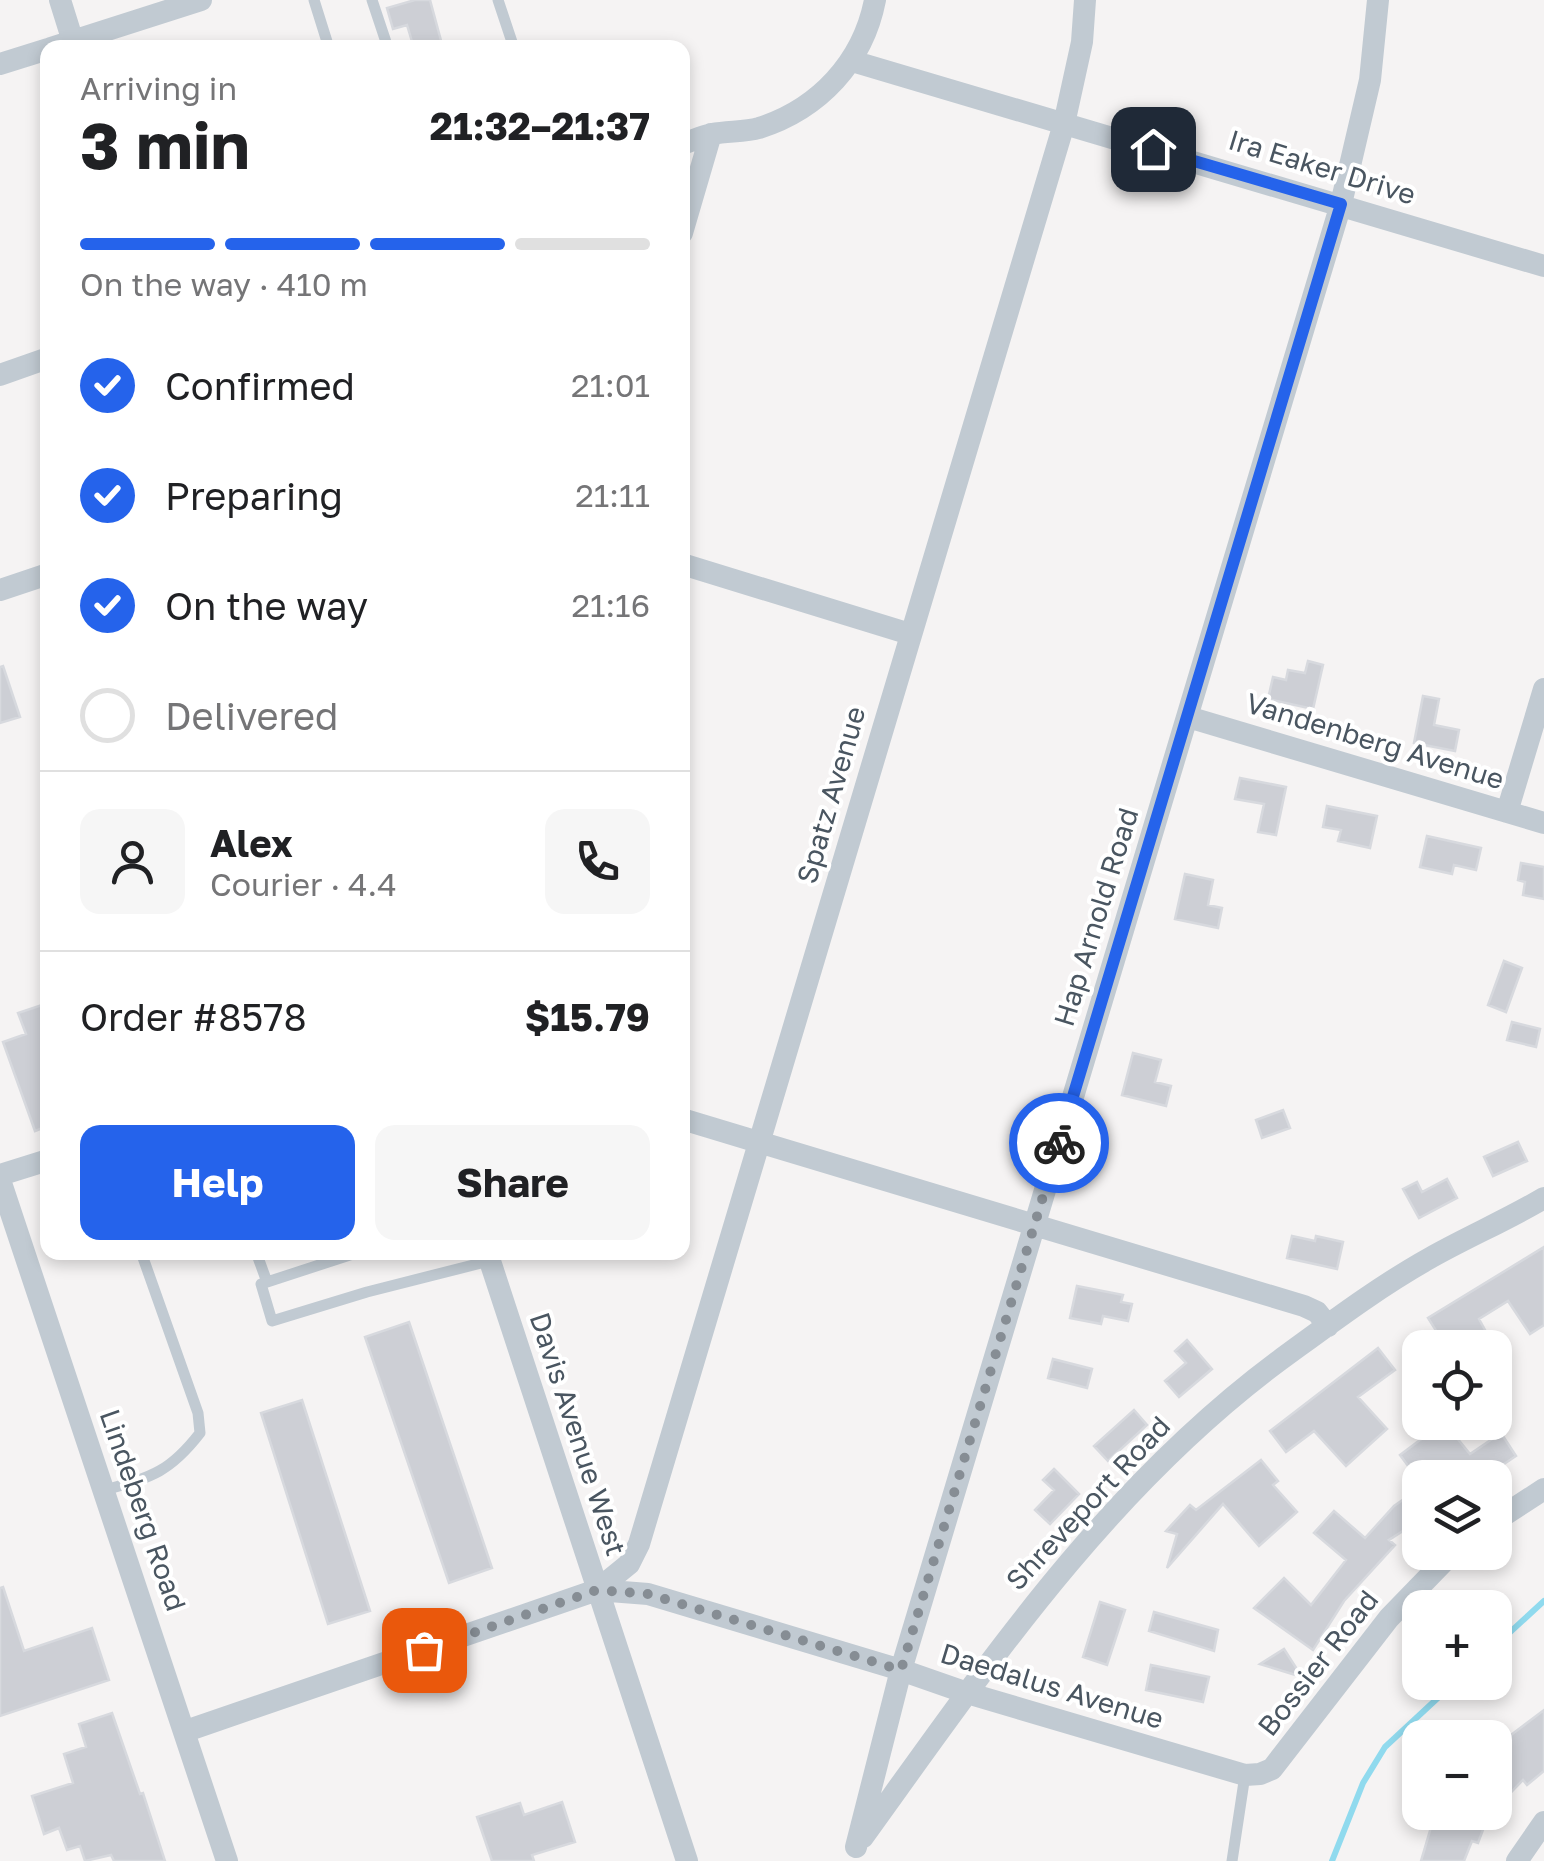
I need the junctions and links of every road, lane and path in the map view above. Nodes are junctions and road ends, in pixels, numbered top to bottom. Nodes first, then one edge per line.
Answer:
1 (60, 0) edge
2 (201, 0) edge
3 (314, 0) edge
4 (372, 0) edge
5 (498, 0) edge
6 (897, 0) edge
7 (1086, 0) edge
8 (1378, 0) edge
9 (873, 9) edge
10 (62, 40) edge
11 (80, 40) edge
12 (327, 40) edge
13 (385, 40) edge
14 (511, 40) edge
15 (40, 52) edge
16 (852, 61) junction
17 (0, 64) edge
18 (1064, 124) junction
19 (711, 134) junction
20 (690, 141) edge
21 (1341, 204) junction
22 (690, 206) edge
23 (1544, 266) edge
24 (40, 361) edge
25 (0, 374) edge
26 (690, 566) edge
27 (40, 577) edge
28 (0, 590) edge
29 (910, 634) junction
30 (1544, 689) edge
31 (1188, 717) junction
32 (1507, 812) junction
33 (1544, 823) edge
34 (690, 1120) edge
35 (760, 1142) junction
36 (40, 1163) edge
37 (0, 1178) edge
38 (1544, 1198) edge
39 (1034, 1226) junction
40 (144, 1260) edge
41 (259, 1260) edge
42 (318, 1260) edge
43 (478, 1260) edge
44 (489, 1260) edge
45 (267, 1282) junction
46 (1328, 1326) junction
47 (1544, 1489) edge
48 (105, 1490) junction
49 (1512, 1510) edge
50 (1436, 1570) edge
51 (597, 1590) junction
52 (901, 1670) junction
53 (967, 1693) junction
54 (186, 1730) junction
55 (1272, 1769) joint
56 (1245, 1775) junction
57 (1544, 1822) edge
58 (853, 1854) edge
59 (227, 1861) edge
60 (687, 1861) edge
61 (1232, 1861) edge
62 (1517, 1861) edge

1 - 10 street
2 - 11 street
3 - 12 lane
4 - 13 lane
5 - 14 lane
6 - 9 street
7 - 18 street, Spatz Avenue
8 - 21 street, Hap Arnold Road
9 - 16 street
15 - 17 street
16 - 18 street, Ira Eaker Drive
16 - 19 street
18 - 21 street, Ira Eaker Drive
18 - 29 street, Spatz Avenue
19 - 20 street
19 - 22 street
21 - 23 street, Ira Eaker Drive
21 - 31 street, Hap Arnold Road
24 - 25 street
26 - 29 street
27 - 28 street
29 - 35 street, Spatz Avenue
30 - 32 street
31 - 32 street, Vandenberg Avenue
31 - 39 street, Hap Arnold Road
32 - 33 street, Vandenberg Avenue
34 - 35 street
35 - 39 street
35 - 51 street, Spatz Avenue
36 - 37 street
37 - 48 street, Lindeberg Road
38 - 46 street, Shreveport Road
39 - 46 street
39 - 52 street, Hap Arnold Road
40 - 48 lane
41 - 45 lane
42 - 45 lane
43 - 45 lane
44 - 51 street, Davis Avenue West
46 - 53 street, Shreveport Road
47 - 49 street
48 - 54 street, Lindeberg Road
50 - 55 street, Bossier Road
51 - 52 street, Daedalus Avenue
51 - 54 street, Daedalus Avenue
51 - 60 street, Davis Avenue West
52 - 53 street, Daedalus Avenue
52 - 58 street, Hap Arnold Road
53 - 56 street, Daedalus Avenue
53 - 58 street, Shreveport Road
54 - 59 street, Lindeberg Road
55 - 56 street, Daedalus Avenue
56 - 61 lane
57 - 62 street

